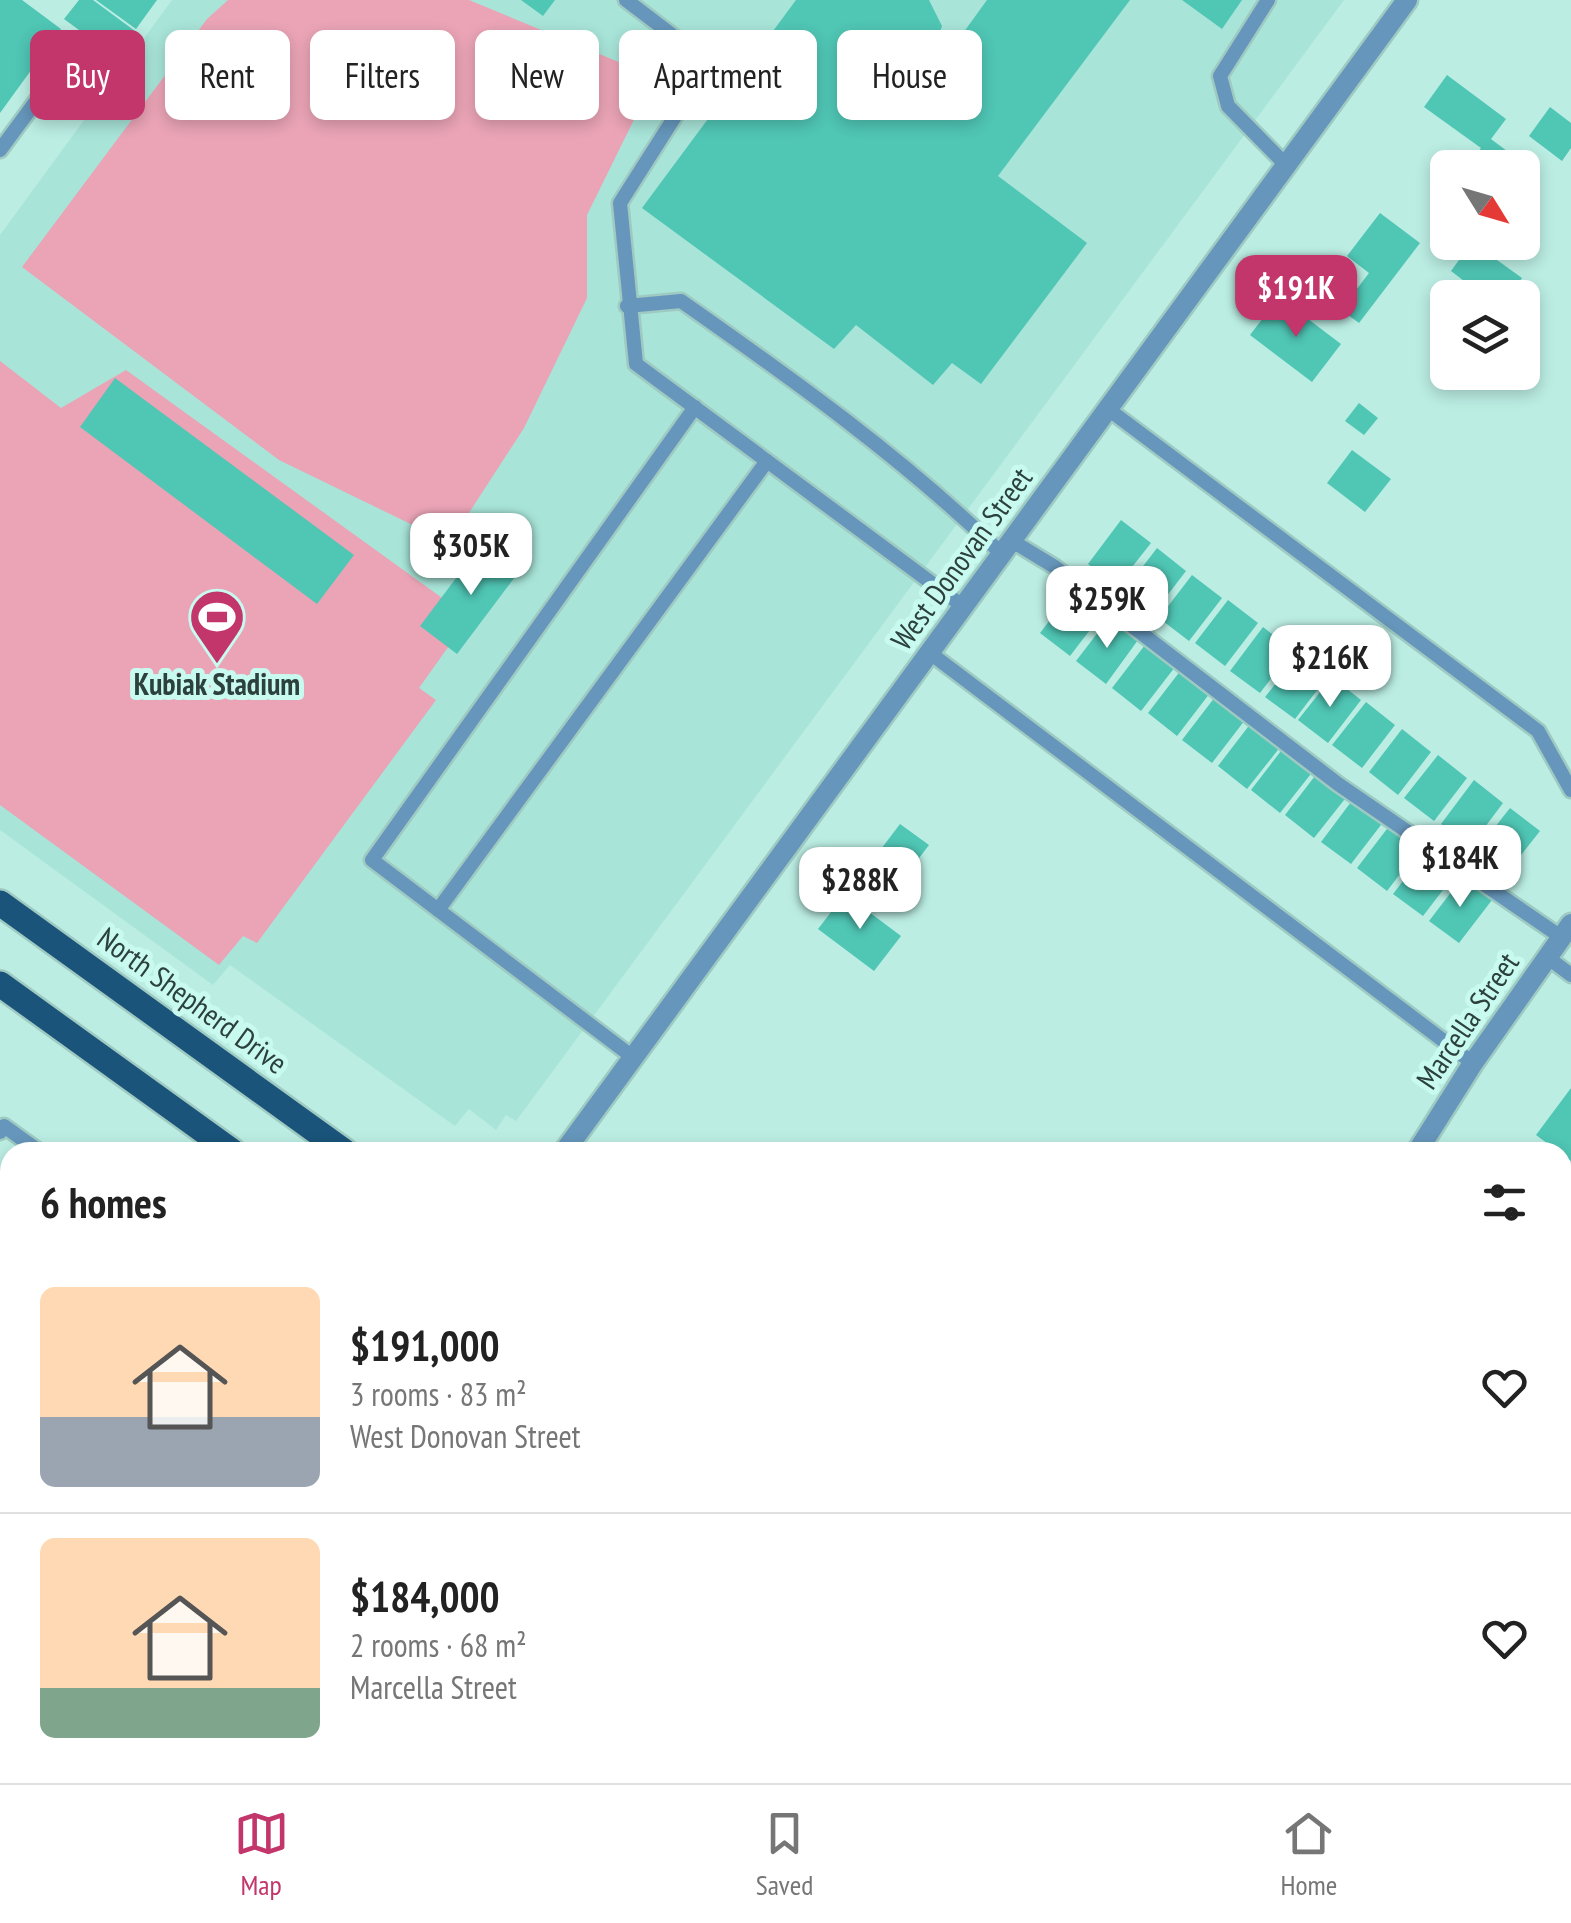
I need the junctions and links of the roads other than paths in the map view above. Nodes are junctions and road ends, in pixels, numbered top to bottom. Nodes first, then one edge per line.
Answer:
1 (626, 0) edge
2 (1268, 0) edge
3 (1407, 0) edge
4 (30, 109) edge
5 (0, 150) edge
6 (1286, 166) junction
7 (627, 306) junction
8 (694, 408) junction
9 (1108, 409) junction
10 (767, 462) junction
11 (1007, 548) junction
12 (964, 607) junction
13 (930, 653) junction
14 (1571, 790) edge
15 (0, 903) edge
16 (438, 910) junction
17 (1566, 931) edge
18 (1548, 957) junction
19 (1571, 975) edge
20 (0, 984) edge
21 (634, 1058) junction
22 (1473, 1063) junction
23 (0, 1132) edge
24 (26, 1142) edge
25 (219, 1142) edge
26 (332, 1142) edge
27 (578, 1142) edge
28 (1423, 1142) edge

1 - 7 lane
2 - 6 lane
3 - 6 street, West Donovan Street
4 - 5 lane
6 - 9 street, West Donovan Street
7 - 8 lane
7 - 11 lane
8 - 10 lane
8 - 16 lane
9 - 11 street, West Donovan Street
9 - 14 lane
10 - 12 lane
10 - 16 lane
11 - 12 street, West Donovan Street
11 - 17 lane
12 - 13 street, West Donovan Street
13 - 21 street, West Donovan Street
13 - 22 lane
15 - 26 main road, North Shepherd Drive
16 - 21 lane
17 - 18 street, Marcella Street
18 - 19 lane
18 - 22 street, Marcella Street
20 - 25 main road
21 - 27 street, West Donovan Street
22 - 28 street, Marcella Street
23 - 24 lane

